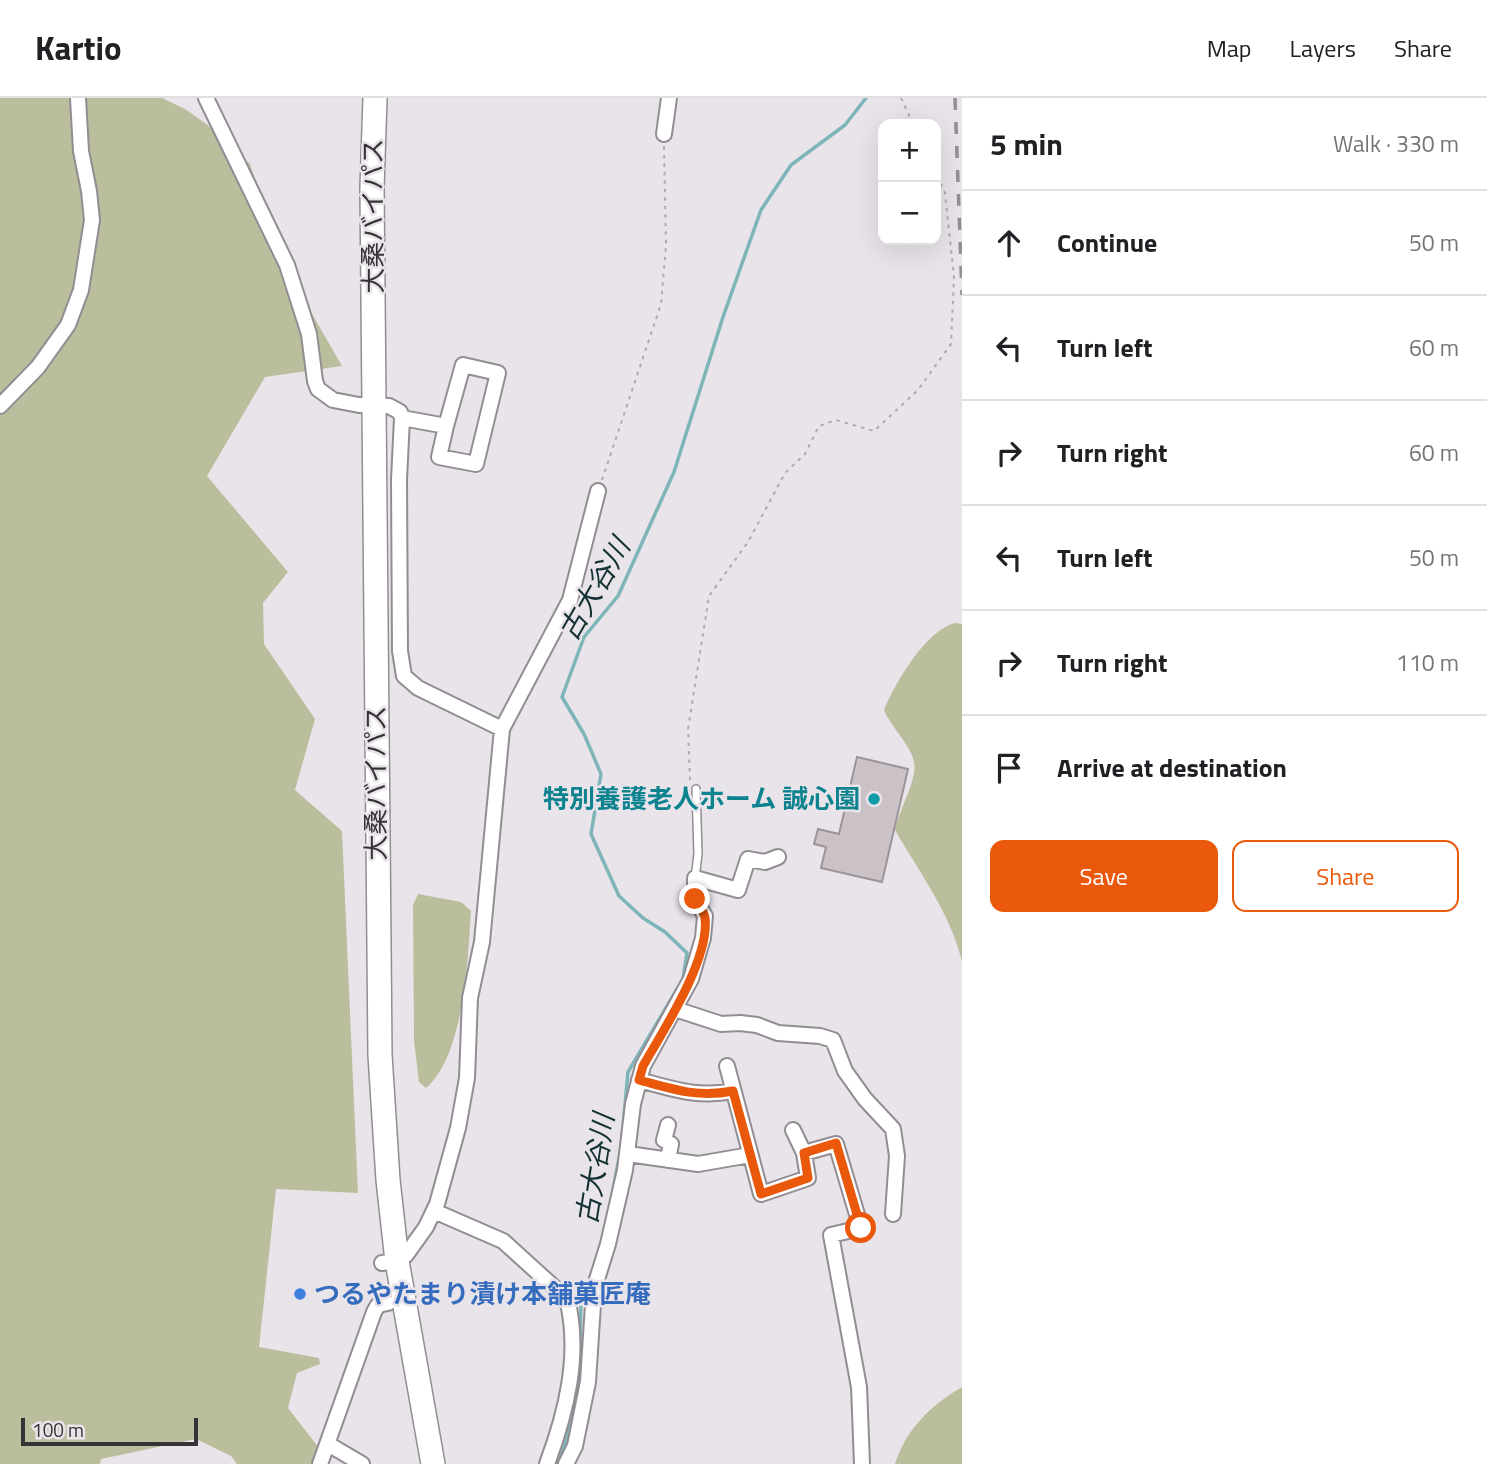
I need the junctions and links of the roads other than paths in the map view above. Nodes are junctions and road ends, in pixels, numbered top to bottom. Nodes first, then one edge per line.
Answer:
1 (78, 98) edge
2 (206, 98) edge
3 (359, 98) edge
4 (375, 98) edge
5 (669, 98) edge
6 (664, 134) road end
7 (366, 405) junction
8 (0, 406) edge
9 (402, 418) junction
10 (446, 426) junction
11 (598, 491) road end
12 (502, 729) junction
13 (696, 789) road end
14 (778, 858) dead end
15 (695, 878) junction
16 (675, 1009) junction
17 (727, 1066) dead end
18 (639, 1080) junction
19 (733, 1091) junction
20 (668, 1125) dead end
21 (793, 1130) dead end
22 (804, 1153) junction
23 (628, 1154) junction
24 (750, 1155) junction
25 (668, 1160) junction
26 (434, 1211) junction
27 (893, 1214) dead end
28 (390, 1262) junction
29 (388, 1303) junction
30 (328, 1444) junction
31 (320, 1464) edge
32 (362, 1464) edge
33 (416, 1464) edge
34 (432, 1464) edge
35 (547, 1464) edge
36 (566, 1464) edge
37 (862, 1464) edge

1 - 8 street
2 - 7 street
3 - 7 highway, 大桑バイパス
4 - 7 highway, 大桑バイパス
5 - 6 street
7 - 9 street
7 - 28 highway, 大桑バイパス
9 - 10 street
9 - 12 street
10 - 10 street
11 - 12 street
12 - 26 street
13 - 15 lane
14 - 15 street
15 - 16 street
16 - 18 street
16 - 27 street
17 - 19 street
18 - 19 street
18 - 23 street
19 - 24 street
20 - 25 street
21 - 22 street
22 - 24 street
22 - 37 street
23 - 25 street
23 - 36 street
24 - 25 street
26 - 28 street
26 - 35 street
28 - 29 highway, 大桑バイパス
28 - 34 highway, 大桑バイパス
29 - 30 street
29 - 33 highway, 大桑バイパス
30 - 31 street
30 - 32 street

